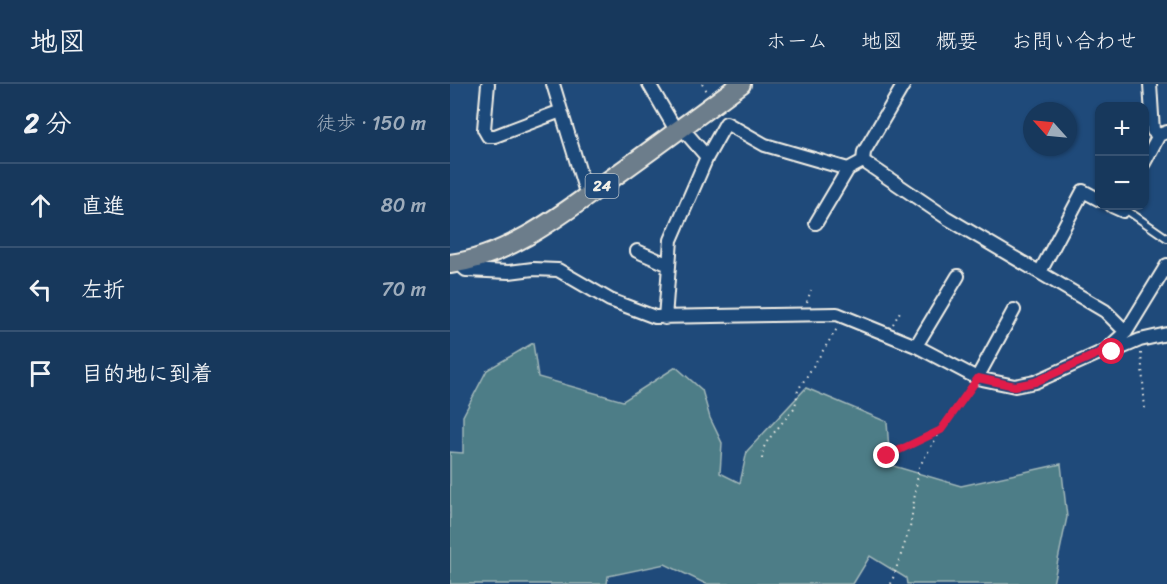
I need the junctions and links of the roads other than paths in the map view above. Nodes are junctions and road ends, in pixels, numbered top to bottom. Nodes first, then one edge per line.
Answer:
1 (488, 84) edge
2 (553, 84) edge
3 (649, 84) edge
4 (741, 84) edge
5 (904, 84) edge
6 (1150, 84) edge
7 (561, 111) junction
8 (680, 130) junction
9 (1163, 134) edge
10 (1149, 156) edge
11 (707, 157) junction
12 (863, 160) junction
13 (848, 169) junction
14 (587, 196) junction
15 (1095, 197) edge
16 (1126, 210) edge
17 (816, 223) dead end
18 (1167, 238) edge
19 (637, 251) dead end
20 (454, 263) edge
21 (669, 265) junction
22 (1167, 265) edge
23 (1040, 272) junction
24 (958, 276) dead end
25 (1014, 310) dead end
26 (665, 318) junction
27 (1126, 332) junction
28 (1167, 334) edge
29 (916, 346) junction
30 (1106, 350) junction
31 (978, 378) junction

1 - 7 street
2 - 7 street
3 - 8 street
4 - 8 main road, 24
5 - 12 street
6 - 9 street
7 - 14 street
8 - 11 street
8 - 14 main road, 24
9 - 10 street
11 - 13 street
11 - 21 street
12 - 13 street
12 - 23 street
13 - 17 street
14 - 20 main road, 24
15 - 23 street
16 - 18 lane
19 - 21 street
20 - 26 street
21 - 26 street
22 - 27 street
23 - 27 street
24 - 29 street
25 - 31 street
26 - 29 street
27 - 30 street
28 - 30 street
29 - 31 street
30 - 31 street

